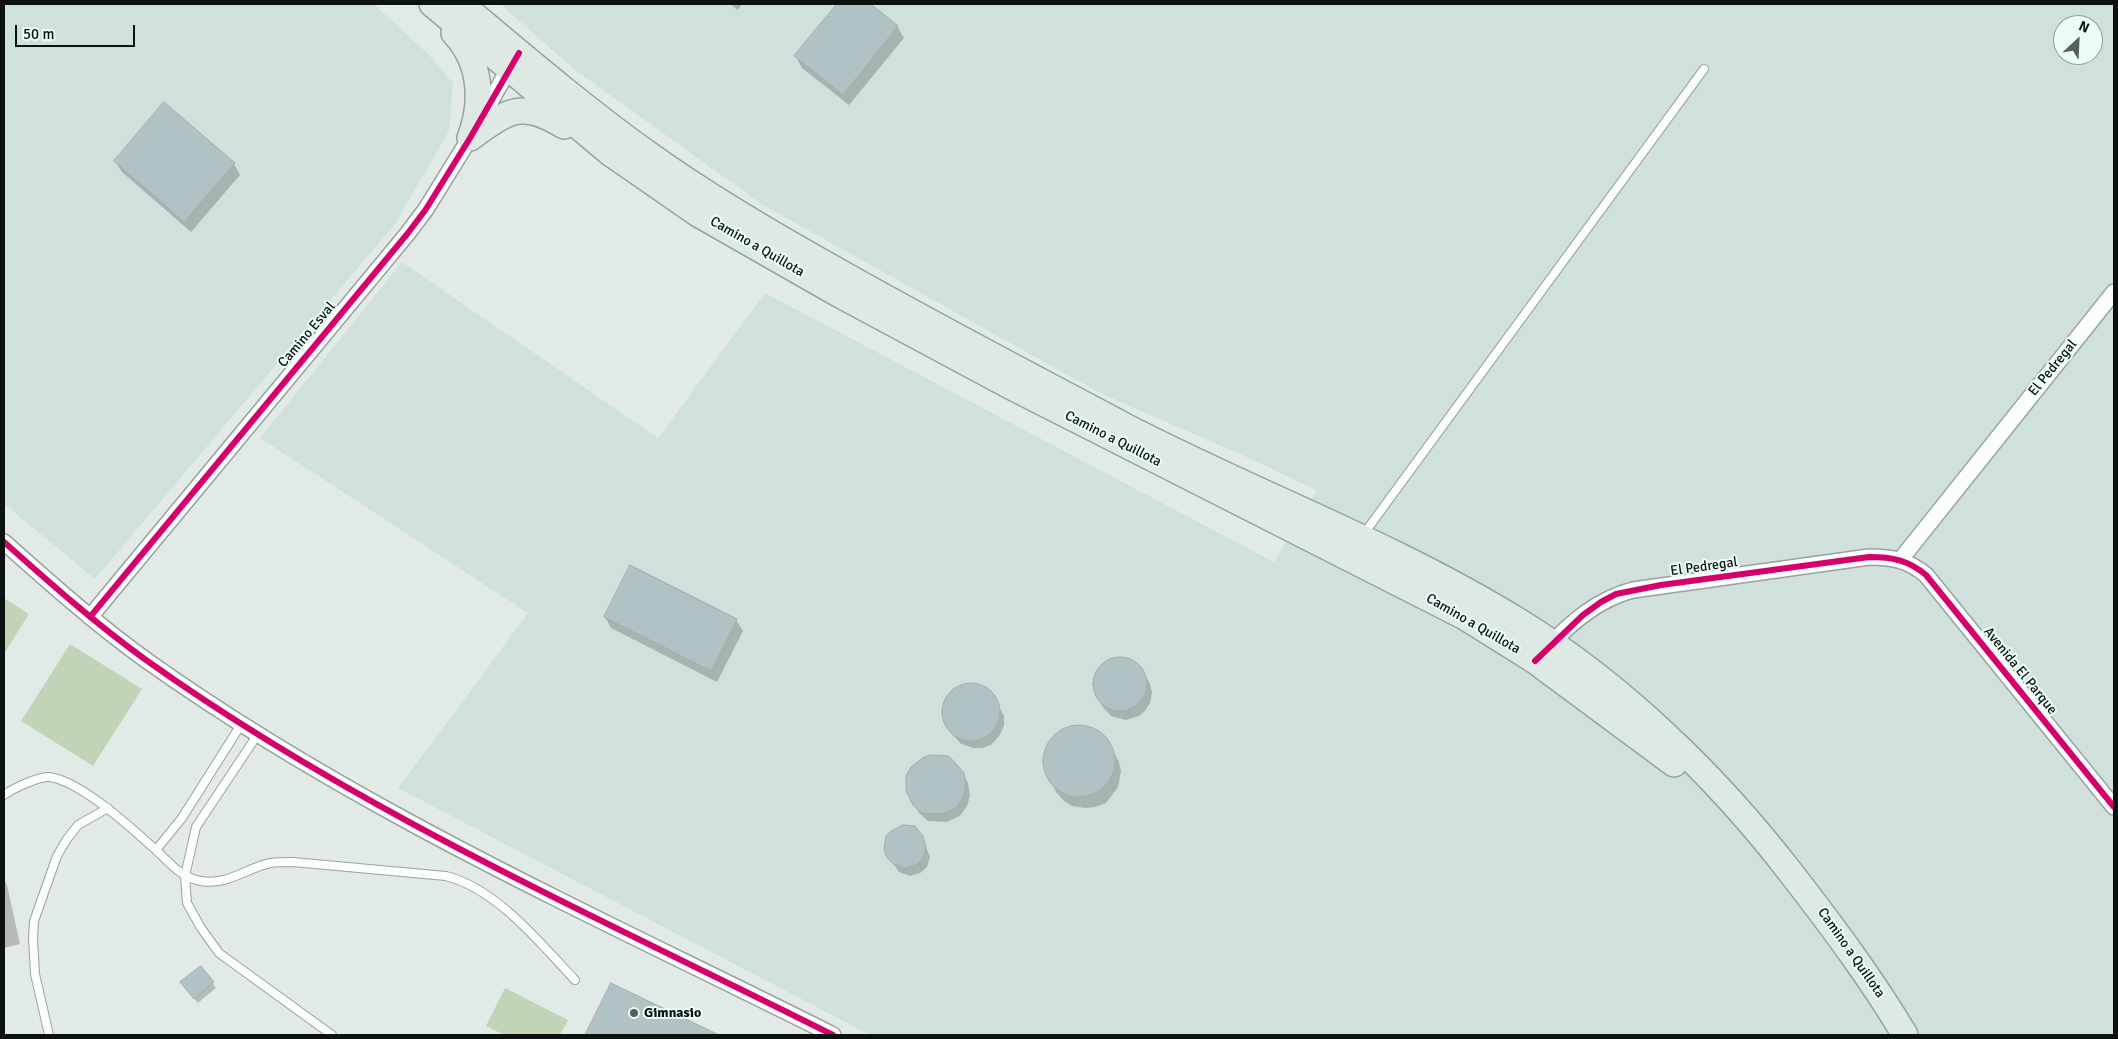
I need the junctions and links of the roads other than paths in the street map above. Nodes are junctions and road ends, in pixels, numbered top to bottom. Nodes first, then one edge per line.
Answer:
1 (427, 4) edge
2 (432, 4) edge
3 (461, 4) edge
4 (514, 61) junction
5 (1704, 69) dead end
6 (470, 138) junction
7 (610, 153) junction
8 (2114, 292) edge
9 (1360, 538) junction
10 (4, 542) edge
11 (1901, 559) junction
12 (90, 617) junction
13 (1544, 652) junction
14 (242, 723) junction
15 (258, 734) junction
16 (4, 795) edge
17 (2114, 807) edge
18 (108, 808) junction
19 (156, 850) junction
20 (185, 876) junction
21 (575, 980) dead end
22 (48, 1035) edge
23 (332, 1035) edge
24 (833, 1035) edge
25 (1905, 1035) edge

1 - 6 main road
2 - 4 main road, Camino a Quillota
3 - 4 main road, Camino a Quillota
4 - 6 street, Camino Esval
4 - 7 main road, Camino a Quillota
4 - 9 main road, Camino a Quillota
5 - 9 lane
6 - 7 main road
6 - 12 street, Camino Esval
7 - 13 main road, Camino a Quillota
8 - 11 street, El Pedregal
9 - 13 main road, Camino a Quillota
10 - 12 street
11 - 13 street, El Pedregal
11 - 17 street, Avenida El Parque
12 - 14 street
13 - 25 main road, Camino a Quillota
14 - 15 street
14 - 19 lane
15 - 20 lane
15 - 24 street
16 - 18 lane
18 - 19 lane
18 - 22 lane
19 - 20 lane
20 - 21 lane
20 - 23 lane

